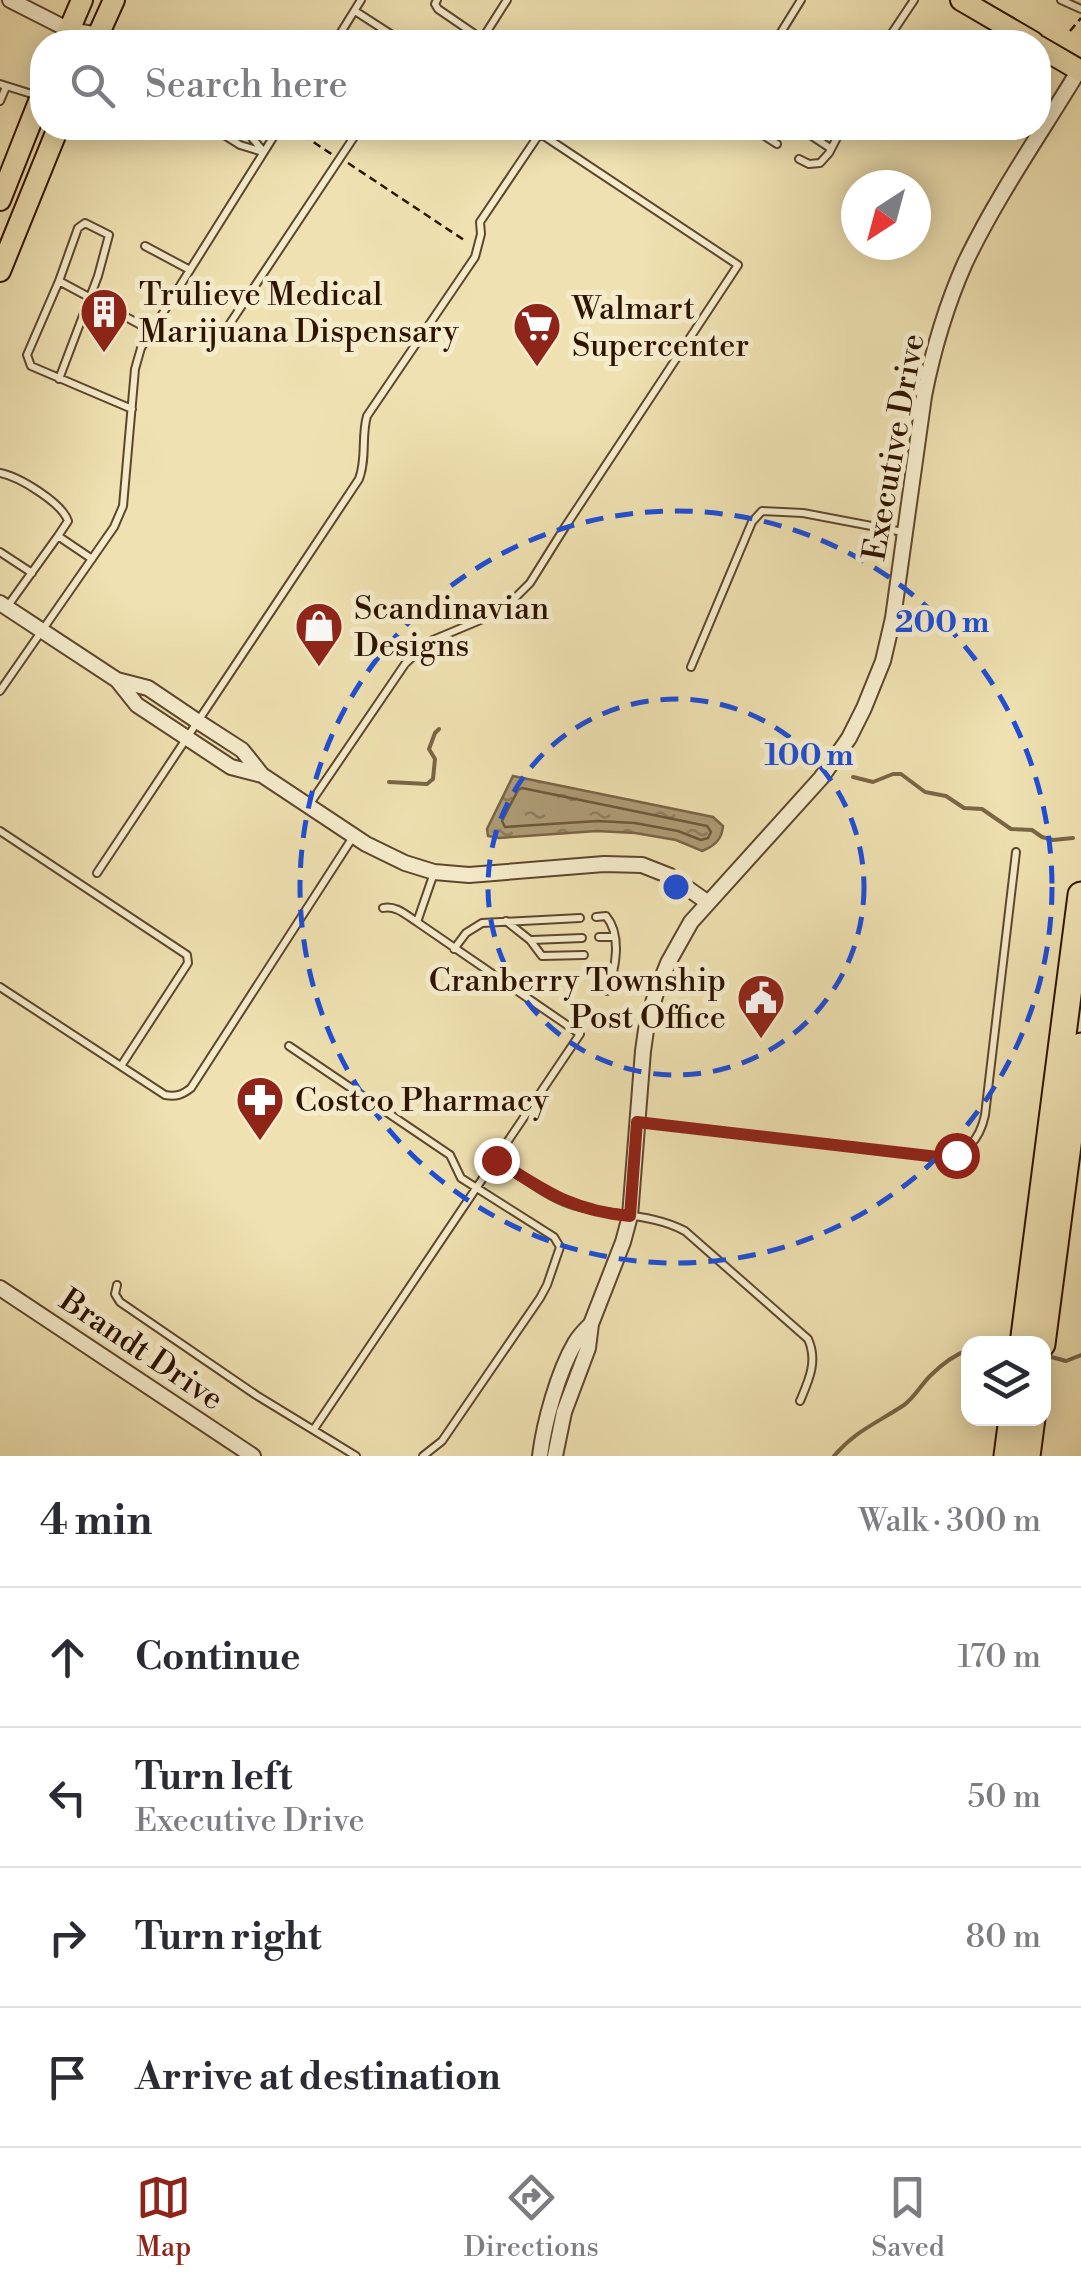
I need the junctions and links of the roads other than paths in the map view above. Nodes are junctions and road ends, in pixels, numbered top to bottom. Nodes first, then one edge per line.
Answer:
1 (10, 0) edge
2 (82, 0) edge
3 (114, 0) edge
4 (361, 0) edge
5 (437, 0) edge
6 (507, 0) edge
7 (802, 0) edge
8 (914, 0) edge
9 (961, 0) edge
10 (1061, 0) edge
11 (1081, 9) edge
12 (355, 10) junction
13 (69, 30) edge
14 (86, 30) edge
15 (93, 30) edge
16 (342, 30) edge
17 (385, 30) edge
18 (469, 30) edge
19 (488, 30) edge
20 (783, 30) edge
21 (894, 30) edge
22 (1012, 30) edge
23 (1051, 53) edge
24 (1080, 69) edge
25 (3, 86) edge
26 (30, 92) edge
27 (0, 101) edge
28 (1051, 117) edge
29 (30, 124) edge
30 (53, 140) edge
31 (232, 140) edge
32 (254, 140) edge
33 (271, 140) edge
34 (352, 140) edge
35 (535, 140) edge
36 (550, 140) edge
37 (772, 140) edge
38 (818, 140) edge
39 (835, 140) edge
40 (1037, 140) edge
41 (777, 144) dead end
42 (830, 148) junction
43 (263, 152) junction
44 (799, 159) dead end
45 (2, 190) edge
46 (145, 246) dead end
47 (0, 270) edge
48 (190, 270) junction
49 (60, 281) junction
50 (89, 297) junction
51 (229, 325) dead end
52 (152, 331) junction
53 (58, 379) junction
54 (132, 409) junction
55 (0, 473) edge
56 (904, 533) junction
57 (58, 536) junction
58 (0, 552) edge
59 (92, 559) junction
60 (32, 573) junction
61 (2, 605) edge
62 (42, 631) junction
63 (691, 667) dead end
64 (117, 680) junction
65 (0, 692) edge
66 (198, 721) junction
67 (186, 737) junction
68 (262, 775) junction
69 (308, 806) junction
70 (0, 831) edge
71 (354, 836) junction
72 (1016, 852) dead end
73 (434, 872) junction
74 (97, 873) dead end
75 (1081, 895) edge
76 (707, 902) junction
77 (382, 908) dead end
78 (596, 917) dead end
79 (580, 918) dead end
80 (506, 920) junction
81 (417, 922) junction
82 (599, 937) dead end
83 (615, 937) junction
84 (582, 938) dead end
85 (530, 940) junction
86 (454, 949) junction
87 (601, 954) dead end
88 (615, 954) junction
89 (584, 955) dead end
90 (0, 987) edge
91 (608, 991) dead end
92 (289, 1046) dead end
93 (1081, 1046) edge
94 (121, 1066) junction
95 (637, 1122) junction
96 (496, 1160) junction
97 (477, 1187) junction
98 (630, 1216) junction
99 (117, 1285) dead end
100 (0, 1288) edge
101 (590, 1324) junction
102 (1033, 1336) edge
103 (1033, 1336) edge
104 (800, 1402) dead end
105 (1011, 1426) edge
106 (1031, 1426) edge
107 (314, 1429) junction
108 (253, 1456) edge
109 (356, 1456) edge
110 (423, 1456) edge
111 (540, 1456) edge
112 (555, 1456) edge
113 (1007, 1456) edge
114 (1027, 1456) edge

1 - 13 street
2 - 14 main road
3 - 15 main road
4 - 12 lane
5 - 18 lane
6 - 19 lane
7 - 20 lane
8 - 21 lane
9 - 22 main road
10 - 11 lane
12 - 16 lane
12 - 17 lane
23 - 24 main road
24 - 28 street, Executive Drive
25 - 26 lane
25 - 27 lane
29 - 45 main road
30 - 47 main road
31 - 43 lane
32 - 43 lane
33 - 43 lane
34 - 51 lane
35 - 66 lane
36 - 69 lane
37 - 41 lane
38 - 42 lane
39 - 42 lane
40 - 56 street, Executive Drive
42 - 44 lane
43 - 48 lane
46 - 48 lane
48 - 52 lane
49 - 50 lane
49 - 50 lane
49 - 53 lane
50 - 52 lane
50 - 53 lane
52 - 54 lane
53 - 54 lane
54 - 59 lane
55 - 57 lane
56 - 63 lane
56 - 76 street, Executive Drive
57 - 59 lane
57 - 60 lane
58 - 60 lane
59 - 62 lane
60 - 61 lane
61 - 62 street
62 - 64 street
62 - 65 lane
64 - 66 street
64 - 67 street
66 - 67 lane
66 - 68 street
67 - 68 street
67 - 74 lane
68 - 69 street
69 - 71 street
70 - 94 lane
71 - 73 street
71 - 94 lane
72 - 95 lane
73 - 76 street
73 - 81 lane
75 - 102 highway
76 - 95 street, Executive Drive
77 - 81 lane
78 - 83 lane
79 - 80 lane
80 - 85 lane
80 - 86 lane
81 - 86 lane
82 - 83 lane
83 - 88 lane
84 - 85 lane
85 - 89 lane
86 - 96 lane
87 - 88 lane
88 - 91 lane
90 - 94 lane
92 - 97 lane
93 - 103 highway
95 - 98 street, Executive Drive
96 - 97 lane
96 - 98 lane
97 - 107 lane
97 - 110 lane
98 - 101 street, Executive Drive
98 - 104 lane
99 - 107 lane
100 - 108 street, Brandt Drive
101 - 111 street, Executive Drive
101 - 112 street, Executive Drive
105 - 113 highway
106 - 114 highway
107 - 109 lane

